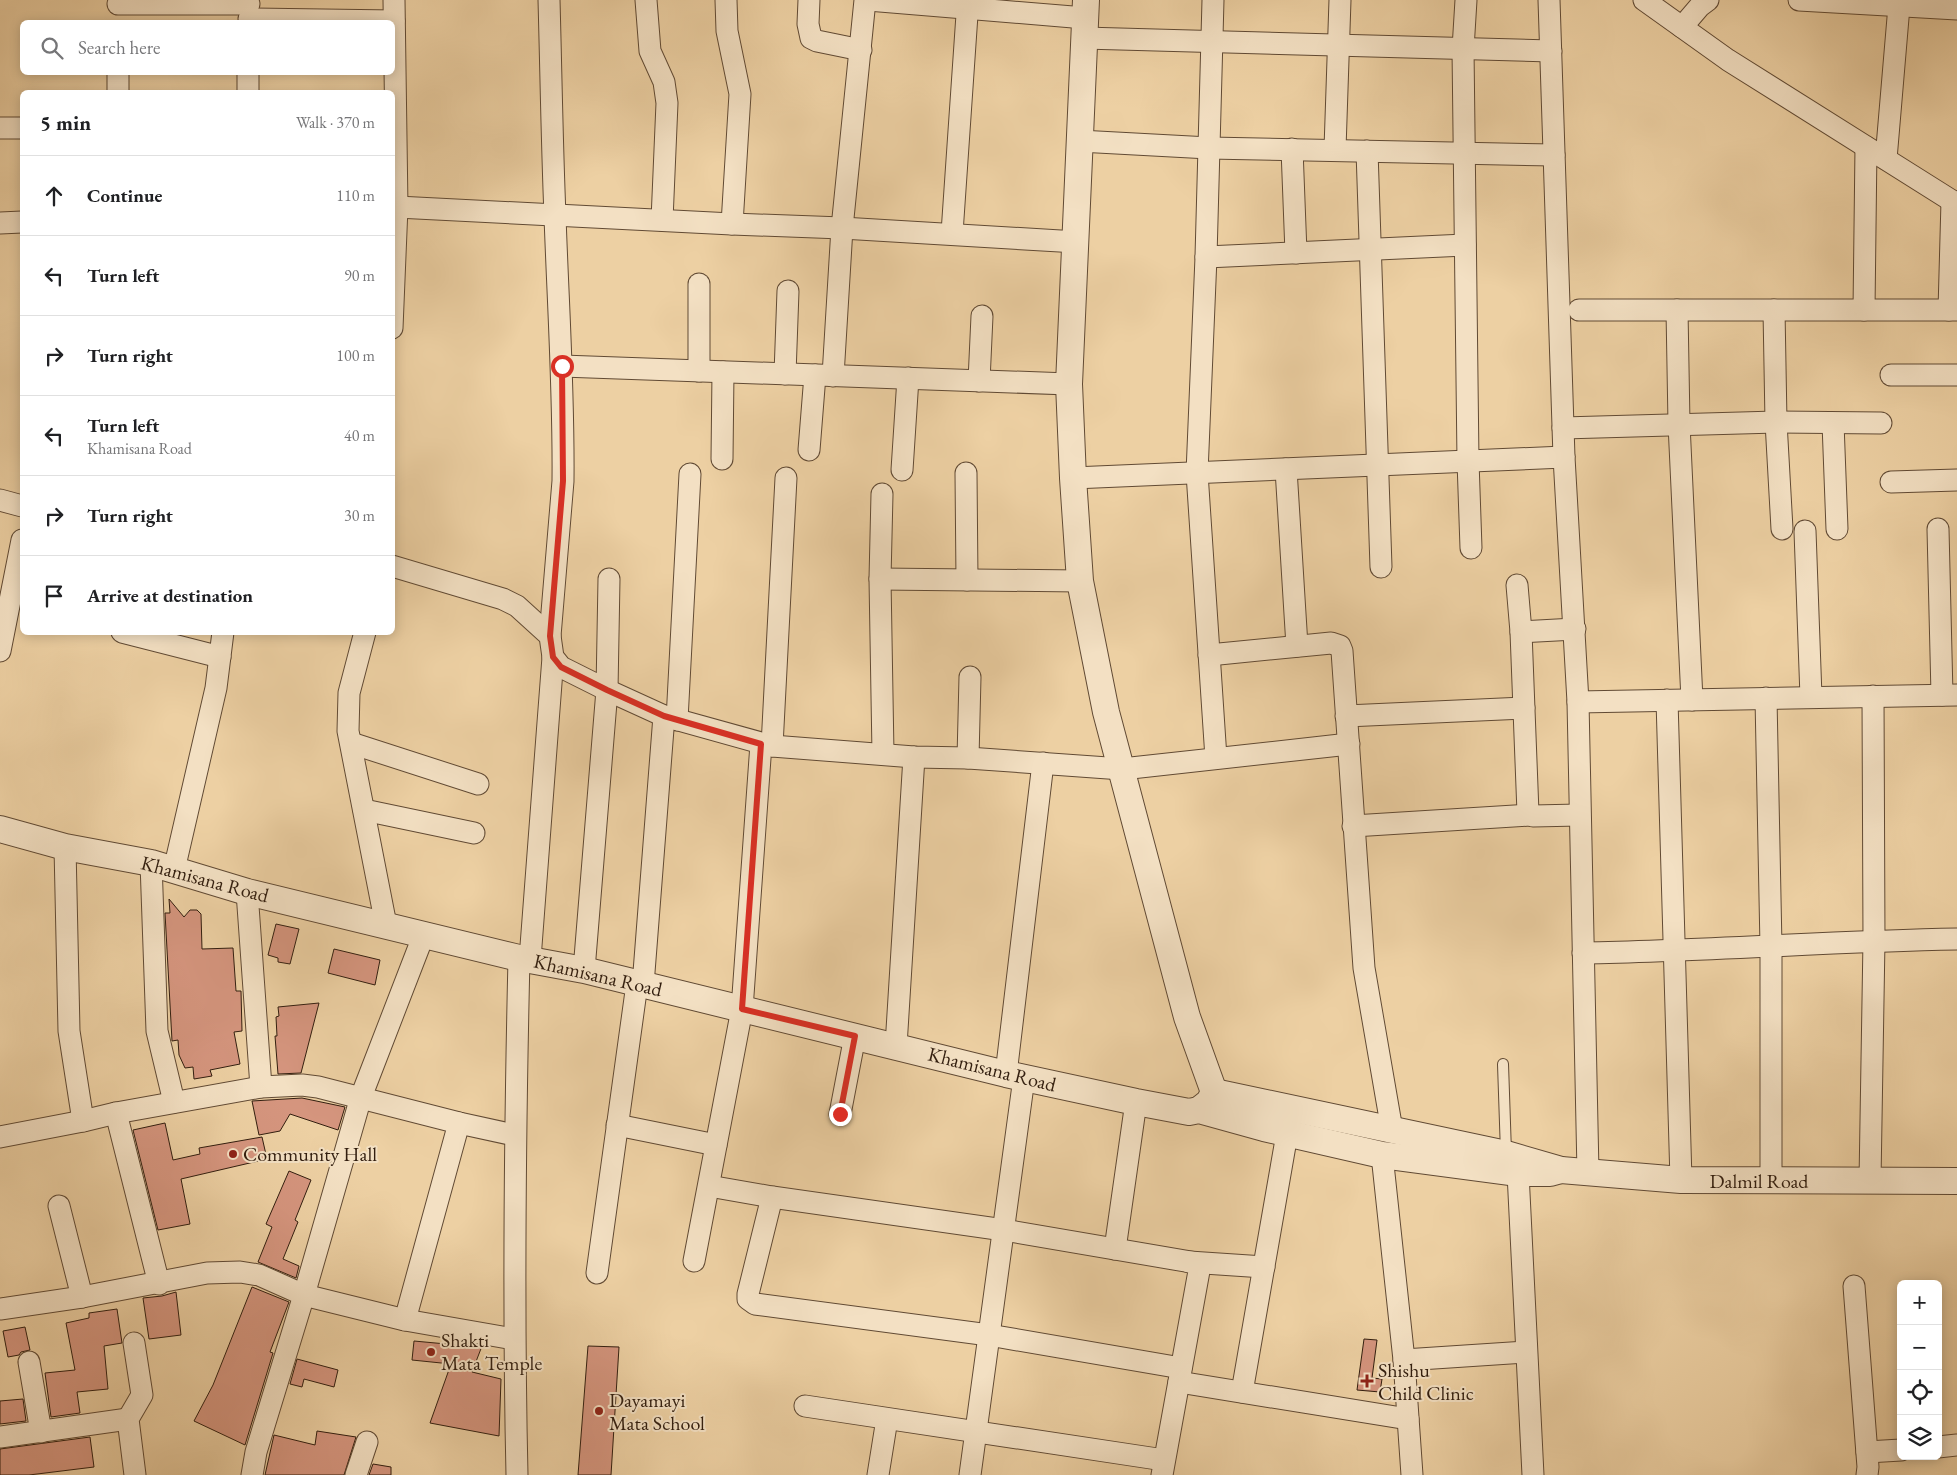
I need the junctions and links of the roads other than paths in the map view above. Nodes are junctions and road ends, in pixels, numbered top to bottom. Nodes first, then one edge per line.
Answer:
1 (394, 0) edge
2 (549, 0) edge
3 (646, 0) edge
4 (726, 0) edge
5 (809, 0) edge
6 (867, 0) edge
7 (1213, 0) edge
8 (1340, 0) edge
9 (1466, 0) edge
10 (1550, 0) edge
11 (1644, 0) edge
12 (1708, 0) edge
13 (1799, 0) edge
14 (1847, 1) edge
15 (967, 4) edge
16 (1927, 4) edge
17 (1898, 6) junction
18 (118, 9) edge
19 (1957, 9) edge
20 (249, 11) edge
21 (1085, 19) edge
22 (380, 20) edge
23 (394, 20) edge
24 (1682, 27) junction
25 (1212, 42) junction
26 (1338, 46) junction
27 (1463, 49) junction
28 (861, 50) junction
29 (1551, 51) junction
30 (118, 75) edge
31 (248, 75) edge
32 (395, 75) edge
33 (118, 90) edge
34 (248, 90) edge
35 (0, 128) edge
36 (20, 128) edge
37 (1079, 141) junction
38 (1866, 147) junction
39 (1209, 148) junction
40 (1292, 149) junction
41 (1335, 149) junction
42 (1367, 150) junction
43 (1464, 154) junction
44 (1554, 156) junction
45 (1886, 159) junction
46 (1955, 202) edge
47 (397, 207) junction
48 (555, 215) junction
49 (662, 220) junction
50 (20, 222) edge
51 (0, 223) edge
52 (732, 224) junction
53 (842, 228) junction
54 (952, 233) junction
55 (1076, 242) junction
56 (1465, 245) junction
57 (1371, 250) junction
58 (1296, 253) junction
59 (395, 255) edge
60 (1206, 257) junction
61 (699, 284) dead end
62 (788, 291) dead end
63 (1579, 310) dead end
64 (1677, 310) junction
65 (1774, 310) junction
66 (1864, 310) junction
67 (1953, 310) edge
68 (982, 316) dead end
69 (562, 366) junction
70 (699, 371) junction
71 (723, 372) junction
72 (785, 374) junction
73 (1891, 375) dead end
74 (1957, 375) edge
75 (824, 376) junction
76 (908, 378) junction
77 (979, 381) junction
78 (1069, 384) junction
79 (1776, 422) junction
80 (1833, 423) junction
81 (1881, 423) dead end
82 (1679, 424) junction
83 (1563, 428) junction
84 (809, 450) dead end
85 (1564, 458) junction
86 (722, 459) dead end
87 (1468, 461) junction
88 (1377, 465) junction
89 (1286, 469) junction
90 (902, 470) dead end
91 (966, 473) dead end
92 (1196, 473) junction
93 (690, 474) dead end
94 (786, 478) dead end
95 (1072, 478) junction
96 (1957, 480) edge
97 (1891, 482) dead end
98 (882, 494) dead end
99 (0, 500) edge
100 (20, 505) edge
101 (1782, 529) dead end
102 (1837, 529) dead end
103 (1938, 529) dead end
104 (1805, 531) dead end
105 (1471, 548) dead end
106 (20, 562) edge
107 (395, 567) edge
108 (1382, 567) dead end
109 (609, 579) dead end
110 (880, 580) junction
111 (967, 580) junction
112 (1080, 581) junction
113 (1517, 585) dead end
114 (16, 606) edge
115 (1575, 629) junction
116 (1521, 632) junction
117 (134, 635) edge
118 (223, 635) edge
119 (364, 635) edge
120 (550, 636) junction
121 (1297, 646) junction
122 (0, 651) edge
123 (1209, 655) junction
124 (220, 657) junction
125 (553, 657) junction
126 (970, 677) dead end
127 (607, 690) junction
128 (1950, 695) edge
129 (1873, 696) junction
130 (1766, 698) junction
131 (1811, 698) junction
132 (1667, 700) junction
133 (1692, 700) junction
134 (1578, 702) junction
135 (1524, 708) junction
136 (1346, 716) junction
137 (671, 718) junction
138 (351, 743) junction
139 (1348, 744) junction
140 (767, 745) junction
141 (883, 754) junction
142 (914, 757) junction
143 (968, 758) junction
144 (1216, 758) junction
145 (1043, 763) junction
146 (1122, 769) junction
147 (478, 784) dead end
148 (364, 810) junction
149 (1530, 815) junction
150 (1579, 815) junction
151 (1353, 826) junction
152 (0, 829) edge
153 (474, 833) dead end
154 (65, 847) junction
155 (162, 866) junction
156 (246, 892) junction
157 (386, 925) junction
158 (424, 934) junction
159 (1957, 939) edge
160 (1874, 940) junction
161 (1771, 946) junction
162 (1673, 951) junction
163 (1583, 953) junction
164 (525, 958) junction
165 (584, 970) junction
166 (640, 984) junction
167 (742, 1009) junction
168 (855, 1036) junction
169 (896, 1046) junction
170 (1503, 1064) dead end
171 (1015, 1076) junction
172 (261, 1087) junction
173 (361, 1097) junction
174 (1207, 1101) junction
175 (174, 1102) junction
176 (1136, 1102) junction
177 (116, 1113) junction
178 (840, 1114) dead end
179 (83, 1122) junction
180 (459, 1123) junction
181 (618, 1125) junction
182 (1392, 1130) junction
183 (1287, 1134) junction
184 (514, 1135) junction
185 (0, 1137) edge
186 (716, 1145) junction
187 (1382, 1155) junction
188 (1512, 1163) junction
189 (1588, 1172) junction
190 (1681, 1180) junction
191 (1771, 1181) junction
192 (1870, 1181) junction
193 (1957, 1181) edge
194 (709, 1186) junction
195 (772, 1197) junction
196 (59, 1206) dead end
197 (1004, 1230) junction
198 (1115, 1249) junction
199 (694, 1261) dead end
200 (1189, 1262) junction
201 (1264, 1267) junction
202 (597, 1273) dead end
203 (159, 1284) junction
204 (1854, 1286) dead end
205 (304, 1295) junction
206 (82, 1297) junction
207 (1, 1305) edge
208 (405, 1320) junction
209 (989, 1335) junction
210 (514, 1339) junction
211 (134, 1343) dead end
212 (1526, 1352) junction
213 (1404, 1360) junction
214 (29, 1362) dead end
215 (1180, 1375) junction
216 (1242, 1392) junction
217 (804, 1406) dead end
218 (886, 1418) junction
219 (1408, 1418) junction
220 (128, 1419) junction
221 (41, 1432) junction
222 (976, 1432) junction
223 (0, 1437) edge
224 (367, 1442) dead end
225 (1957, 1445) edge
226 (1942, 1447) edge
227 (1897, 1450) edge
228 (1867, 1452) junction
229 (1163, 1468) edge
230 (135, 1475) edge
231 (252, 1475) edge
232 (356, 1475) edge
233 (517, 1475) edge
234 (878, 1475) edge
235 (970, 1475) edge
236 (1412, 1475) edge
237 (1533, 1475) edge
238 (1867, 1475) edge

1 - 23 street
2 - 48 street
3 - 49 street
4 - 52 street
5 - 28 street
6 - 15 street
6 - 28 street
7 - 25 street
8 - 26 street
9 - 27 street
10 - 29 street
11 - 24 street
12 - 24 street
13 - 14 street
14 - 17 street
15 - 21 street
15 - 54 street
16 - 17 street
16 - 19 street
17 - 45 street
18 - 20 street
20 - 22 street
21 - 25 street
21 - 37 street
24 - 38 street
25 - 26 street
25 - 39 street
26 - 27 street
26 - 41 street
27 - 29 street
27 - 43 street
28 - 53 street
29 - 44 street
30 - 33 street
31 - 34 street
32 - 47 street
35 - 36 street
37 - 39 street
37 - 55 street
38 - 45 street
38 - 66 street
39 - 40 street
39 - 60 street
40 - 41 street
40 - 58 street
41 - 42 street
42 - 43 street
42 - 57 street
43 - 44 street
43 - 56 street
44 - 83 street
45 - 46 street
46 - 67 street
47 - 48 street
47 - 59 street
48 - 49 street
48 - 69 street
49 - 52 street
50 - 51 street
52 - 53 street
53 - 54 street
53 - 75 street
54 - 55 street
55 - 78 street
56 - 57 street
56 - 87 street
57 - 58 street
57 - 88 street
58 - 60 street
60 - 92 street
61 - 70 street
62 - 72 street
63 - 64 street
64 - 65 street
64 - 82 street
65 - 66 street
65 - 79 street
66 - 67 street
68 - 77 street
69 - 70 street
69 - 120 street
70 - 71 street
71 - 72 street
71 - 86 street
72 - 75 street
73 - 74 street
75 - 76 street
75 - 84 street
76 - 77 street
76 - 90 street
77 - 78 street
78 - 95 street
79 - 80 street
79 - 82 street
79 - 101 street
80 - 81 street
80 - 102 street
82 - 83 street
82 - 133 street
83 - 85 street
85 - 87 street
85 - 115 street
87 - 88 street
87 - 105 street
88 - 89 street
88 - 108 street
89 - 92 street
89 - 121 street
91 - 111 street
92 - 95 street
92 - 123 street
93 - 137 street
94 - 140 street
95 - 112 street
96 - 97 street
98 - 110 street
99 - 100 street
103 - 128 street
104 - 131 street
106 - 114 street
107 - 120 street
109 - 127 street
110 - 111 street
110 - 141 street
111 - 112 street
112 - 146 street
113 - 116 street
114 - 122 street
115 - 116 street
115 - 134 street
116 - 135 street
117 - 124 street
118 - 124 street
119 - 138 street
120 - 125 street
121 - 123 street
121 - 136 street
123 - 144 street
124 - 155 street
125 - 127 street
125 - 164 street
126 - 143 street
127 - 137 street
127 - 165 street
128 - 129 street
129 - 131 street
129 - 160 street
130 - 131 street
130 - 133 street
130 - 161 street
132 - 133 street
132 - 134 street
132 - 162 street
134 - 150 street
135 - 136 street
135 - 149 street
136 - 139 street
137 - 140 street
137 - 166 street
138 - 147 street
138 - 148 street
139 - 144 street
139 - 151 street
140 - 141 street
140 - 167 street
141 - 142 street
142 - 143 street
142 - 169 street
143 - 145 street
144 - 146 street
145 - 146 street
145 - 171 street
146 - 174 street
148 - 153 street
148 - 157 street
149 - 150 street
149 - 151 street
150 - 163 street
151 - 182 street
152 - 154 street, Khamisana Road
154 - 155 street, Khamisana Road
154 - 179 street
155 - 156 street, Khamisana Road
155 - 175 street
156 - 157 street, Khamisana Road
156 - 172 street
157 - 158 street, Khamisana Road
158 - 164 street, Khamisana Road
158 - 173 street
159 - 160 street
160 - 161 street
160 - 192 street
161 - 162 street
161 - 191 street
162 - 163 street
162 - 190 street
163 - 189 street
164 - 165 street, Khamisana Road
164 - 184 street
165 - 166 street, Khamisana Road
166 - 167 street, Khamisana Road
166 - 181 street
167 - 168 street, Khamisana Road
167 - 186 street
168 - 169 street, Khamisana Road
168 - 178 street
169 - 171 street, Khamisana Road
170 - 188 lane
171 - 176 street, Khamisana Road
171 - 197 street
172 - 173 street
172 - 175 street
173 - 180 street
173 - 205 street
174 - 176 street, Khamisana Road
174 - 182 street
174 - 183 street
175 - 177 street
176 - 198 street
177 - 179 street
177 - 203 street
179 - 185 street
180 - 184 street
180 - 208 street
181 - 186 street
181 - 202 street
182 - 188 street
183 - 187 street
183 - 201 street
184 - 210 street
186 - 194 street
187 - 188 street
187 - 213 street
188 - 189 street, Dalmil Road
188 - 212 street
189 - 190 street, Dalmil Road
190 - 191 street, Dalmil Road
191 - 192 street, Dalmil Road
192 - 193 street, Dalmil Road
194 - 195 street
194 - 199 street
195 - 197 street
195 - 209 street
196 - 206 street
197 - 198 street
197 - 209 street
198 - 200 street
200 - 201 street
200 - 215 street
201 - 216 street
203 - 205 street
203 - 206 street
204 - 228 street
205 - 208 street
205 - 231 street
206 - 207 street
208 - 210 street
209 - 215 street
209 - 222 street
210 - 233 street
211 - 220 street
212 - 213 street
212 - 237 street
213 - 219 street
214 - 221 street
215 - 216 street
215 - 229 street
216 - 219 street
217 - 218 street
218 - 222 street
218 - 234 street
219 - 236 street
220 - 221 street
220 - 230 street
221 - 223 street
222 - 229 street
222 - 235 street
224 - 232 street
225 - 226 street
227 - 228 street
228 - 238 street

